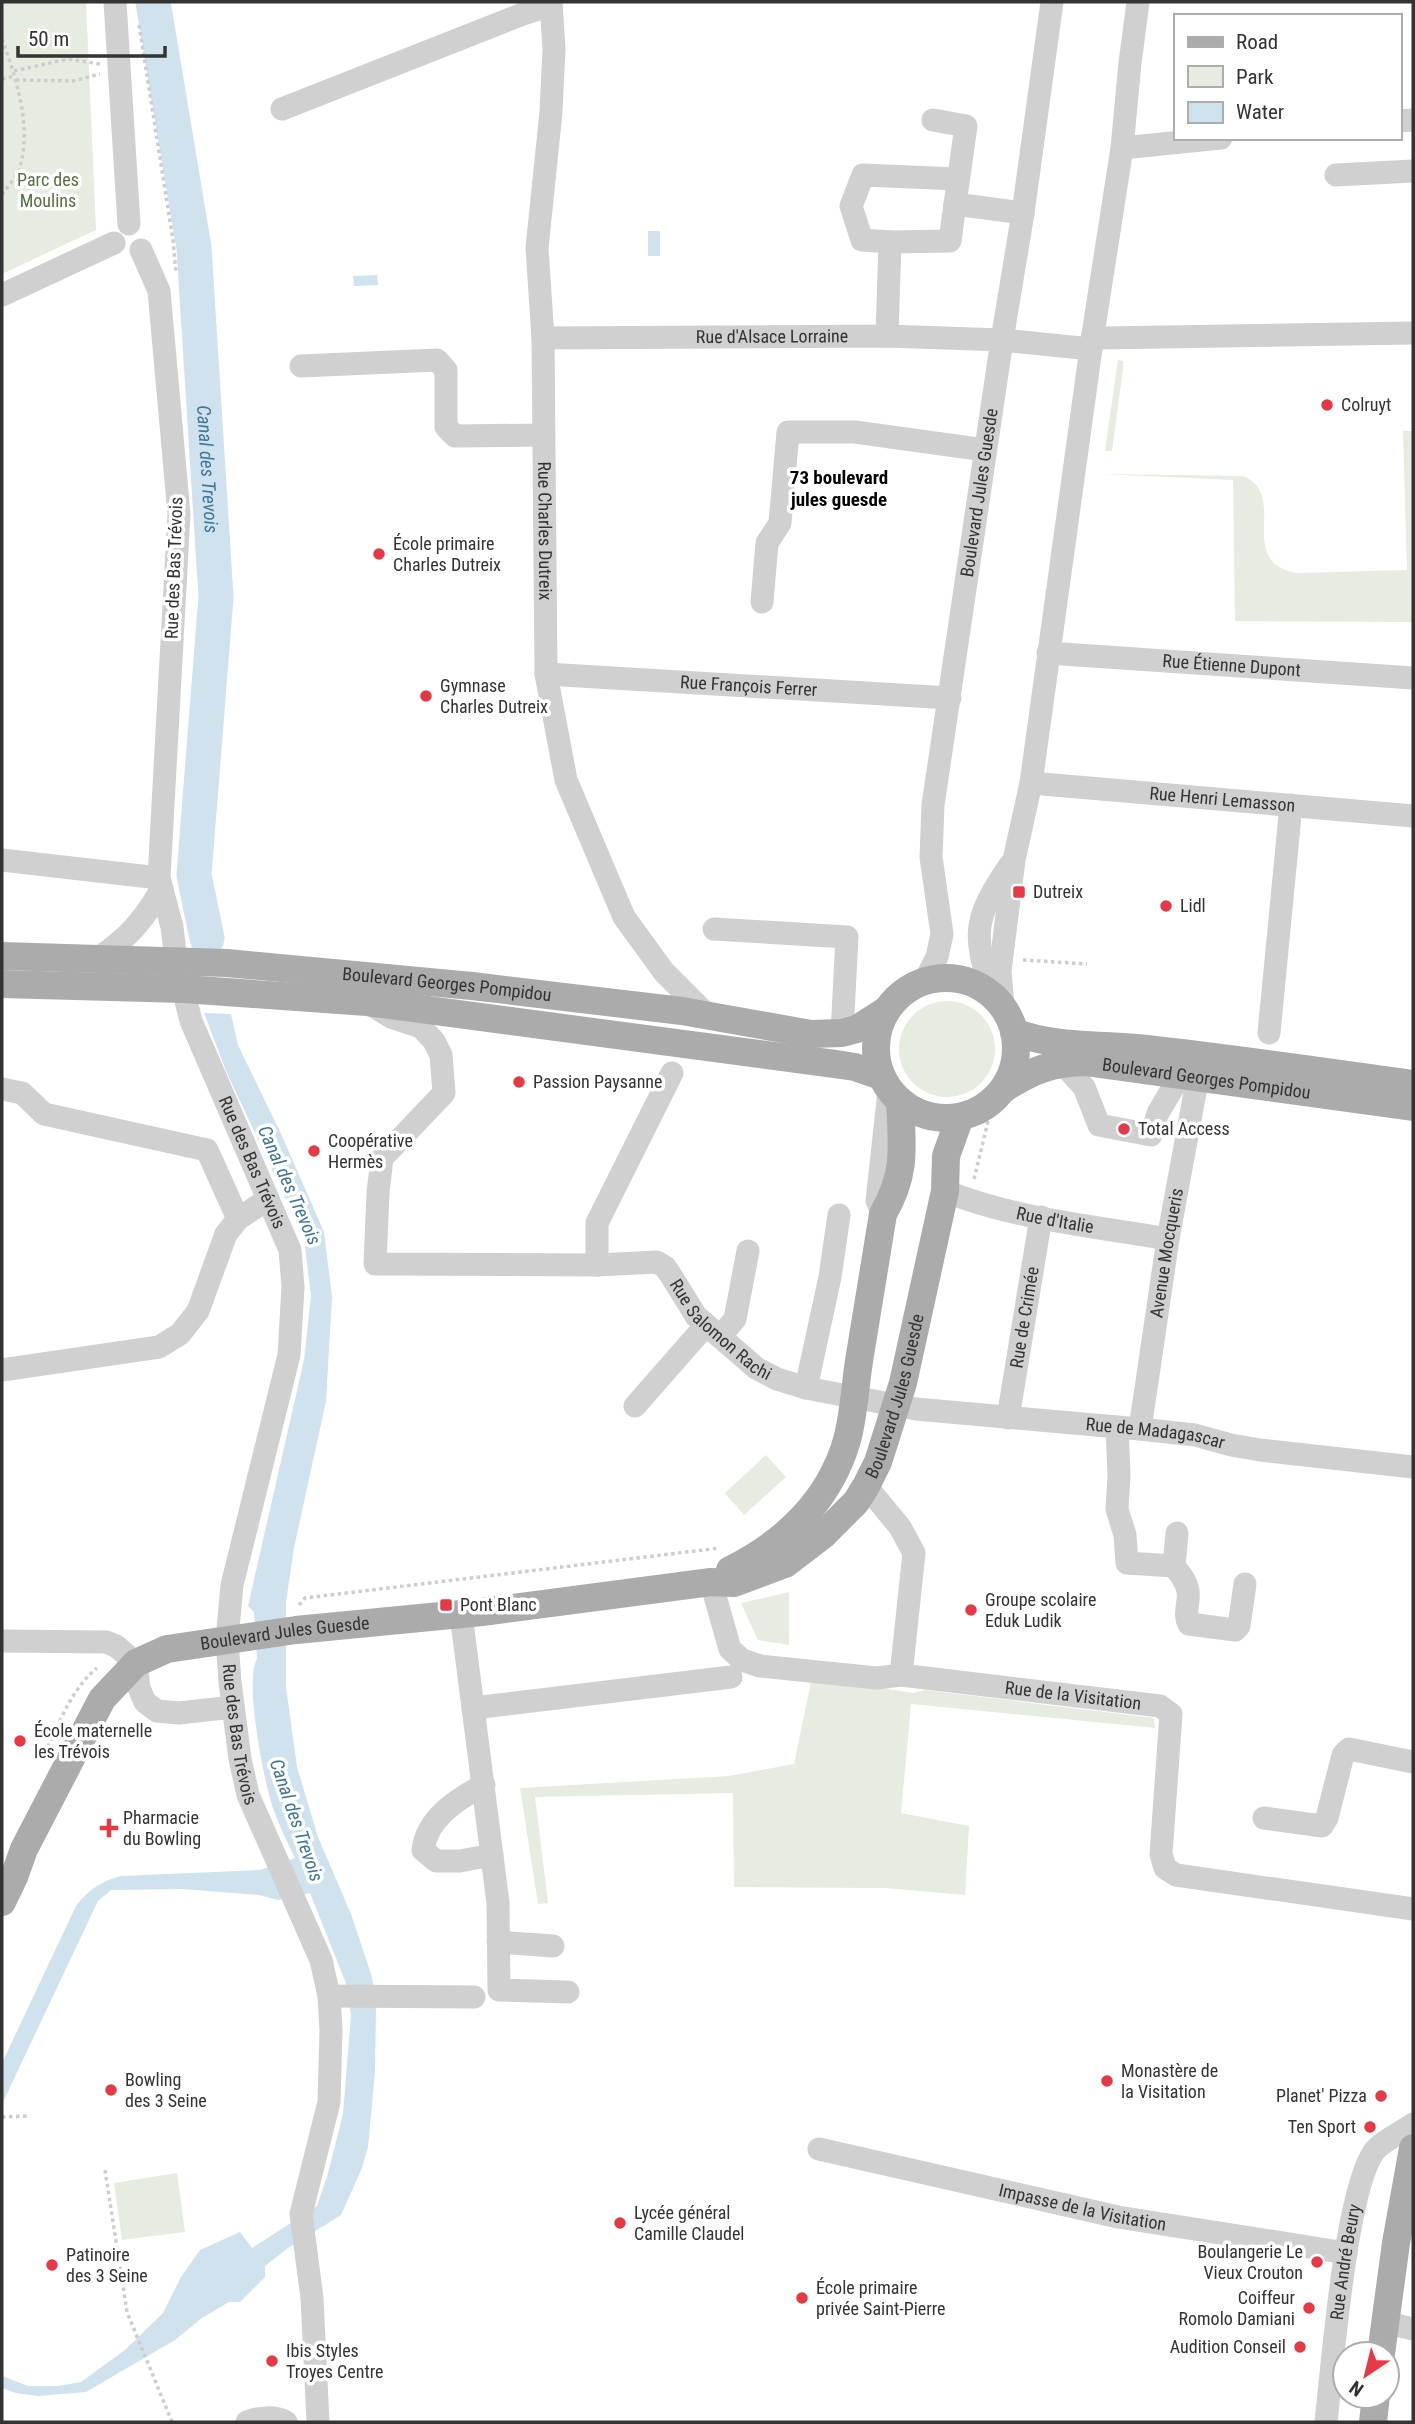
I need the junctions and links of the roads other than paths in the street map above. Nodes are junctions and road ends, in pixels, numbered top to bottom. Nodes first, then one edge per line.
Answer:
1 (115, 2) edge
2 (1052, 2) edge
3 (1139, 2) edge
4 (1150, 2) edge
5 (551, 3) edge
6 (1130, 63) junction
7 (282, 109) dead end
8 (933, 120) dead end
9 (1201, 140) edge
10 (1122, 148) junction
11 (1413, 171) edge
12 (1336, 175) dead end
13 (957, 179) junction
14 (955, 204) junction
15 (1023, 213) junction
16 (129, 224) junction
17 (890, 242) junction
18 (114, 243) junction
19 (141, 250) junction
20 (2, 295) edge
21 (1413, 333) edge
22 (887, 336) junction
23 (543, 338) junction
24 (1002, 340) junction
25 (1092, 342) junction
26 (302, 366) dead end
27 (543, 435) junction
28 (985, 450) junction
29 (762, 602) dead end
30 (1048, 653) junction
31 (546, 674) junction
32 (1413, 678) edge
33 (950, 698) junction
34 (1031, 783) junction
35 (1291, 805) junction
36 (1413, 816) edge
37 (2, 860) edge
38 (160, 884) junction
39 (714, 929) dead end
40 (2, 956) edge
41 (98, 958) junction
42 (176, 961) junction
43 (925, 980) junction
44 (2, 984) edge
45 (184, 989) junction
46 (998, 1001) junction
47 (367, 1002) junction
48 (885, 1011) junction
49 (708, 1016) junction
50 (842, 1032) junction
51 (1014, 1032) junction
52 (1269, 1032) dead end
53 (1062, 1063) junction
54 (672, 1073) dead end
55 (1190, 1075) junction
56 (1413, 1084) edge
57 (1004, 1087) junction
58 (2, 1089) edge
59 (890, 1090) junction
60 (1413, 1107) edge
61 (960, 1117) junction
62 (945, 1191) junction
63 (268, 1199) junction
64 (839, 1215) dead end
65 (1041, 1217) junction
66 (237, 1219) junction
67 (1168, 1239) junction
68 (748, 1251) dead end
69 (597, 1265) junction
70 (713, 1331) junction
71 (2, 1370) edge
72 (806, 1388) junction
73 (855, 1397) junction
74 (896, 1405) junction
75 (635, 1406) dead end
76 (1008, 1418) junction
77 (1117, 1427) junction
78 (1140, 1429) junction
79 (1413, 1467) edge
80 (837, 1468) junction
81 (861, 1494) junction
82 (1177, 1533) dead end
83 (1174, 1566) junction
84 (711, 1582) junction
85 (1245, 1584) dead end
86 (461, 1614) junction
87 (239, 1638) junction
88 (2, 1641) edge
89 (136, 1663) junction
90 (901, 1675) junction
91 (731, 1677) dead end
92 (233, 1707) junction
93 (473, 1708) junction
94 (1413, 1762) edge
95 (484, 1785) junction
96 (1264, 1818) dead end
97 (492, 1855) junction
98 (2, 1902) edge
99 (1413, 1909) edge
100 (498, 1942) junction
101 (553, 1945) dead end
102 (568, 1992) dead end
103 (339, 1996) junction
104 (474, 1997) dead end
105 (1413, 2124) edge
106 (1413, 2148) edge
107 (818, 2149) dead end
108 (1346, 2253) junction
109 (1385, 2322) junction
110 (1413, 2329) edge
111 (1383, 2340) edge
112 (247, 2422) edge
113 (286, 2422) edge
114 (318, 2422) edge
115 (1326, 2422) edge

1 - 16 street
2 - 15 street, Boulevard Jules Guesde
3 - 6 street
4 - 6 street
5 - 7 street
5 - 23 street, Rue Charles Dutreix
6 - 10 street
8 - 13 street
9 - 10 street
10 - 25 street
11 - 12 street
13 - 14 street
13 - 17 street
14 - 15 street
14 - 17 street
15 - 24 street, Boulevard Jules Guesde
16 - 18 street
16 - 19 street
17 - 22 street
18 - 19 street
18 - 20 street
19 - 38 street, Rue des Bas Trévois
21 - 25 street, Rue d'Alsace Lorraine
22 - 23 street, Rue d'Alsace Lorraine
22 - 24 street, Rue d'Alsace Lorraine
23 - 27 street, Rue Charles Dutreix
24 - 25 street, Rue d'Alsace Lorraine
24 - 28 street, Boulevard Jules Guesde
25 - 30 street
26 - 27 street
27 - 31 street, Rue Charles Dutreix
28 - 29 street
28 - 33 street, Boulevard Jules Guesde
30 - 32 street, Rue Étienne Dupont
30 - 34 street
31 - 33 street, Rue François Ferrer
31 - 49 street, Rue Charles Dutreix
33 - 43 street, Boulevard Jules Guesde
34 - 35 street, Rue Henri Lemasson
34 - 46 street
35 - 36 street, Rue Henri Lemasson
35 - 52 street
37 - 38 street
38 - 41 street, Rue des Bas Trévois
38 - 42 street, Rue des Bas Trévois
39 - 50 street
40 - 41 main road, Boulevard Georges Pompidou
41 - 42 main road, Boulevard Georges Pompidou
42 - 45 street, Rue des Bas Trévois
42 - 49 main road, Boulevard Georges Pompidou
43 - 46 main road
43 - 48 main road, Boulevard Georges Pompidou
44 - 45 main road, Boulevard Georges Pompidou
45 - 47 main road, Boulevard Georges Pompidou
45 - 63 street, Rue des Bas Trévois
46 - 51 main road, Boulevard Georges Pompidou
47 - 59 main road, Boulevard Georges Pompidou
47 - 69 street, Rue Salomon Rachi
48 - 50 main road, Boulevard Georges Pompidou
48 - 59 main road, Boulevard Georges Pompidou
49 - 50 main road, Boulevard Georges Pompidou
51 - 56 main road, Boulevard Georges Pompidou
51 - 57 main road, Boulevard Georges Pompidou
53 - 55 main road, Boulevard Georges Pompidou
53 - 55 street
53 - 57 main road, Boulevard Georges Pompidou
54 - 69 street
55 - 60 main road, Boulevard Georges Pompidou
55 - 67 street, Avenue Mocqueris
57 - 61 main road, Boulevard Georges Pompidou
58 - 66 street
59 - 61 main road, Boulevard Georges Pompidou
59 - 73 main road, Boulevard Jules Guesde
61 - 62 main road, Boulevard Jules Guesde
62 - 65 street, Rue d'Italie
62 - 74 main road, Boulevard Jules Guesde
63 - 66 street
63 - 87 street, Rue des Bas Trévois
64 - 72 street
65 - 67 street, Rue d'Italie
65 - 76 street, Rue de Crimée
66 - 71 street
67 - 78 street, Avenue Mocqueris
68 - 70 street
69 - 70 street, Rue Salomon Rachi
70 - 72 street, Rue Salomon Rachi
70 - 75 street
72 - 73 street, Rue Salomon Rachi
73 - 74 street, Rue Salomon Rachi
73 - 80 main road, Boulevard Jules Guesde
74 - 76 street, Rue de Madagascar
74 - 81 main road, Boulevard Jules Guesde
76 - 77 street, Rue de Madagascar
77 - 78 street, Rue de Madagascar
77 - 83 street
78 - 79 street, Rue de Madagascar
80 - 81 street
80 - 84 main road, Boulevard Jules Guesde
81 - 84 main road, Boulevard Jules Guesde
81 - 90 street
82 - 83 street
83 - 85 street
84 - 86 main road, Boulevard Jules Guesde
84 - 90 street, Rue de la Visitation
86 - 87 main road, Boulevard Jules Guesde
86 - 93 street
87 - 89 main road, Boulevard Jules Guesde
87 - 92 street, Rue des Bas Trévois
88 - 89 street
89 - 92 street
89 - 98 main road, Boulevard Jules Guesde
90 - 99 street, Rue de la Visitation
91 - 93 street
92 - 103 street, Rue des Bas Trévois
93 - 95 street
94 - 96 street
95 - 97 street
95 - 97 street
97 - 100 street
100 - 101 street
100 - 102 street
103 - 104 street
103 - 114 street, Rue des Bas Trévois
105 - 108 street, Rue André Beury
106 - 109 main road
107 - 108 street, Impasse de la Visitation
108 - 115 street, Rue André Beury
109 - 110 street
109 - 111 main road
112 - 113 street

